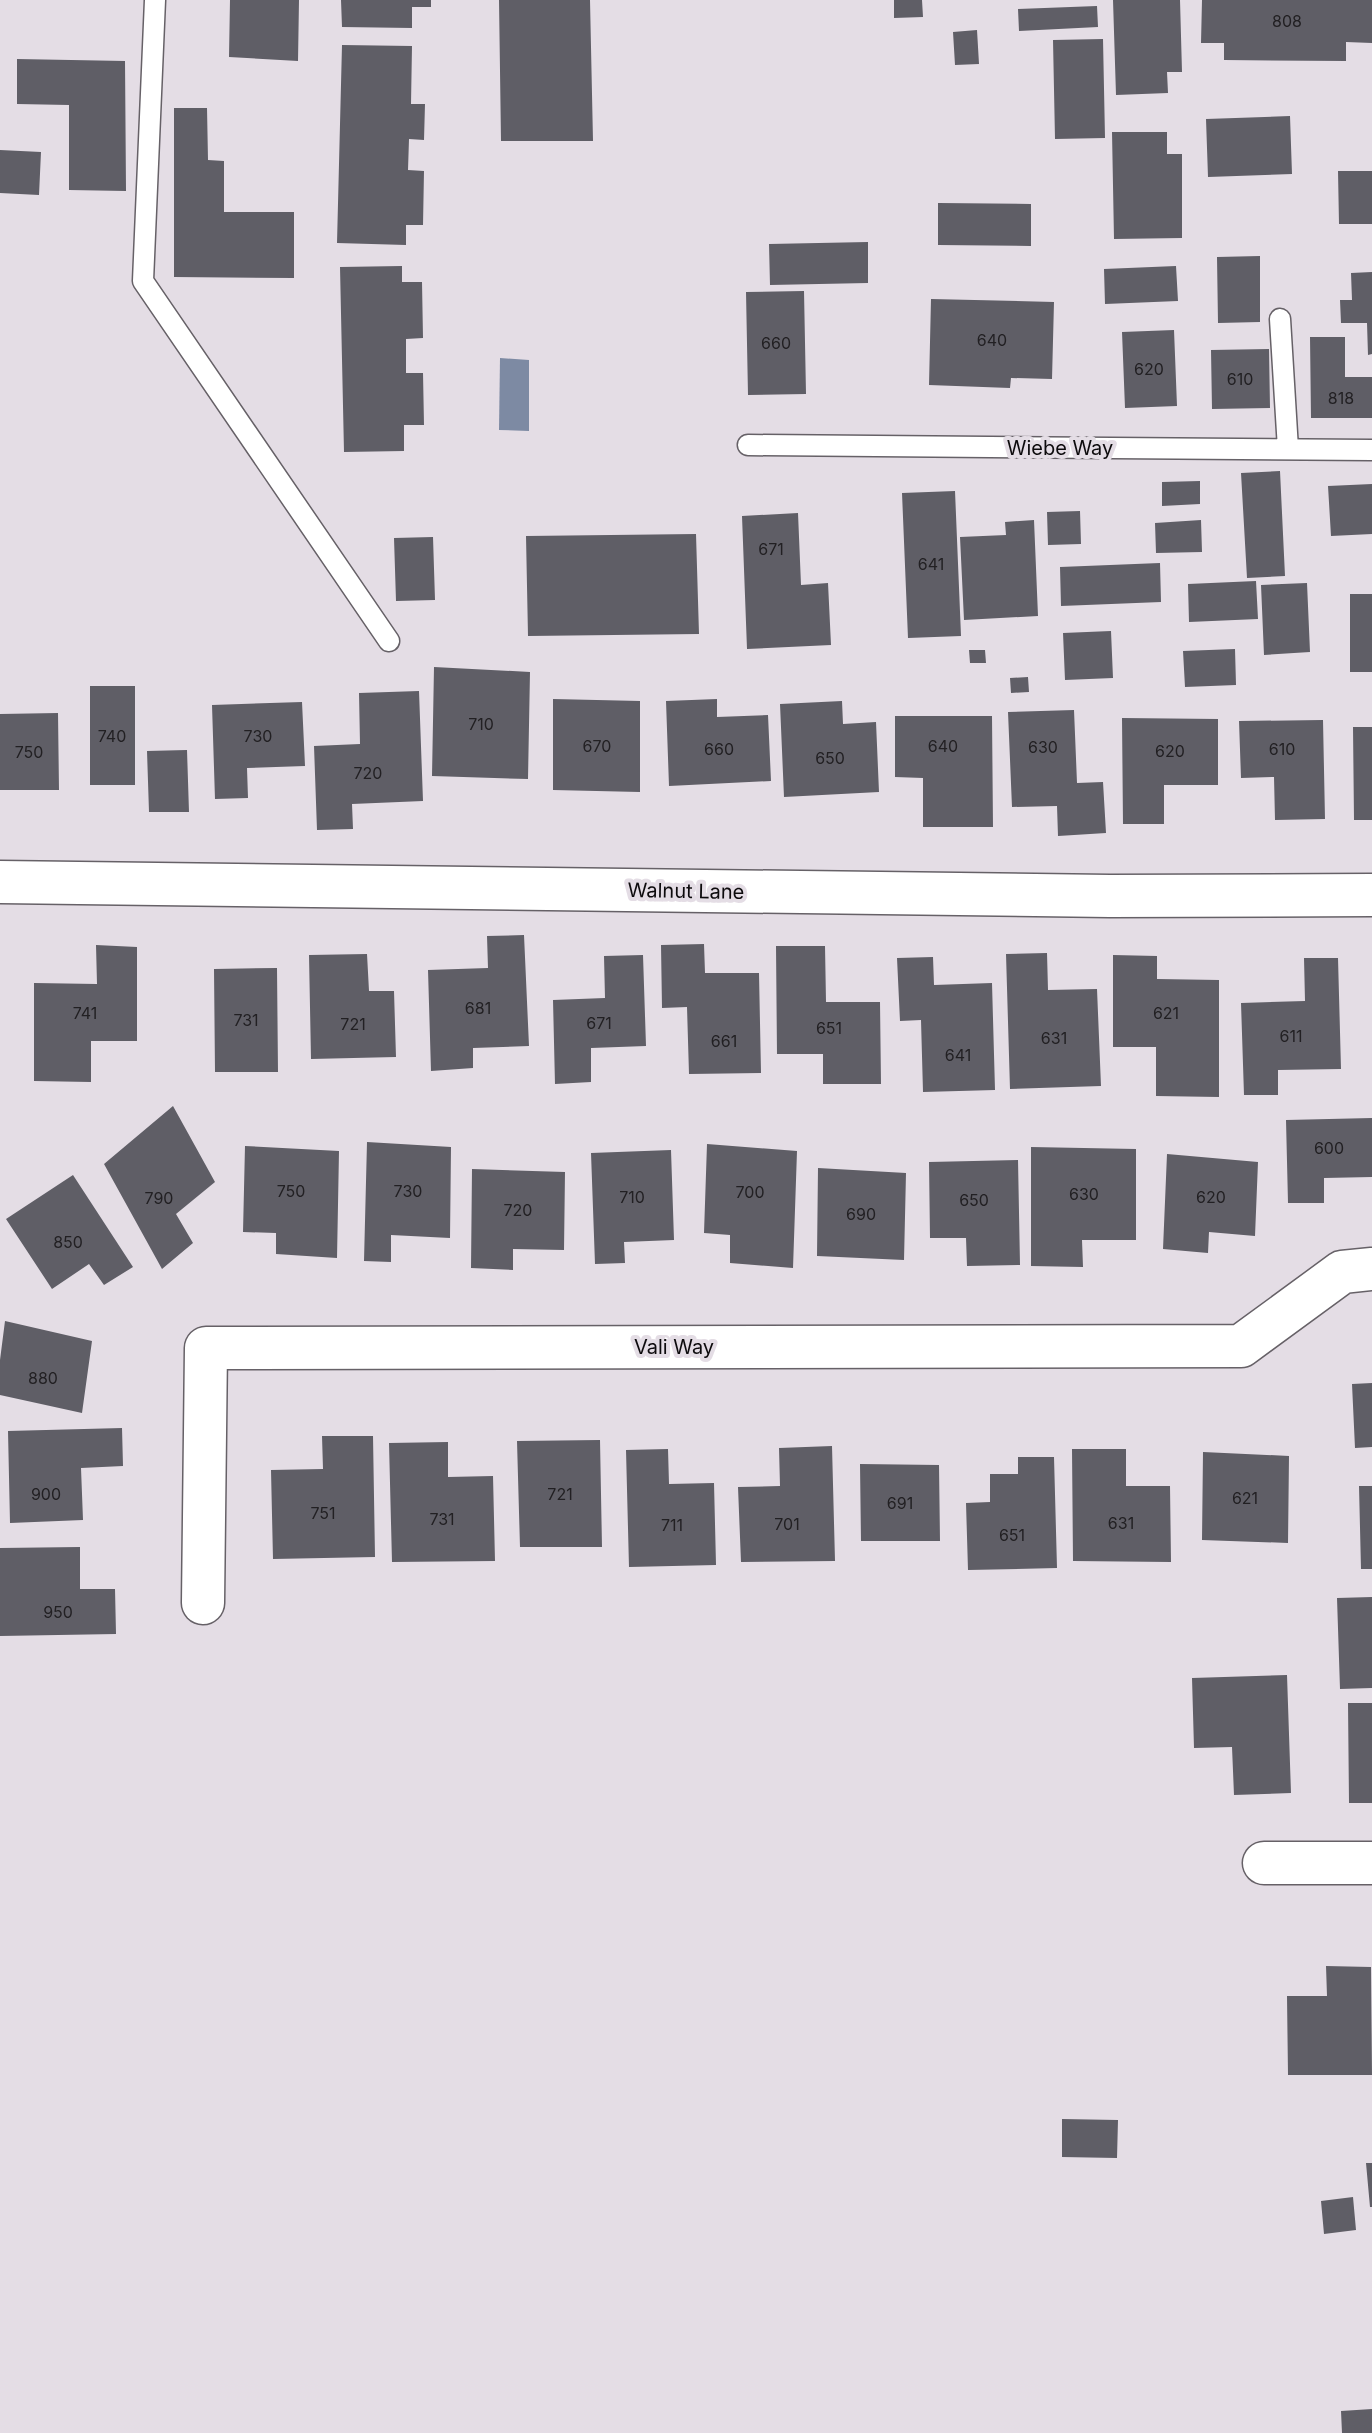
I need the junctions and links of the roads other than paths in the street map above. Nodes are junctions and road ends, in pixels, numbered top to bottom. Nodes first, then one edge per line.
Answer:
1 (155, 0) edge
2 (1280, 319) dead end
3 (748, 445) dead end
4 (1288, 449) junction
5 (1372, 450) edge
6 (389, 641) dead end
7 (0, 882) edge
8 (1372, 895) edge
9 (1372, 1269) edge
10 (203, 1603) dead end
11 (1264, 1863) dead end
12 (1372, 1863) edge

1 - 6 lane
2 - 4 lane
3 - 4 lane, Wiebe Way
4 - 5 lane, Wiebe Way
7 - 8 street, Walnut Lane
9 - 10 street, Vali Way
11 - 12 street

